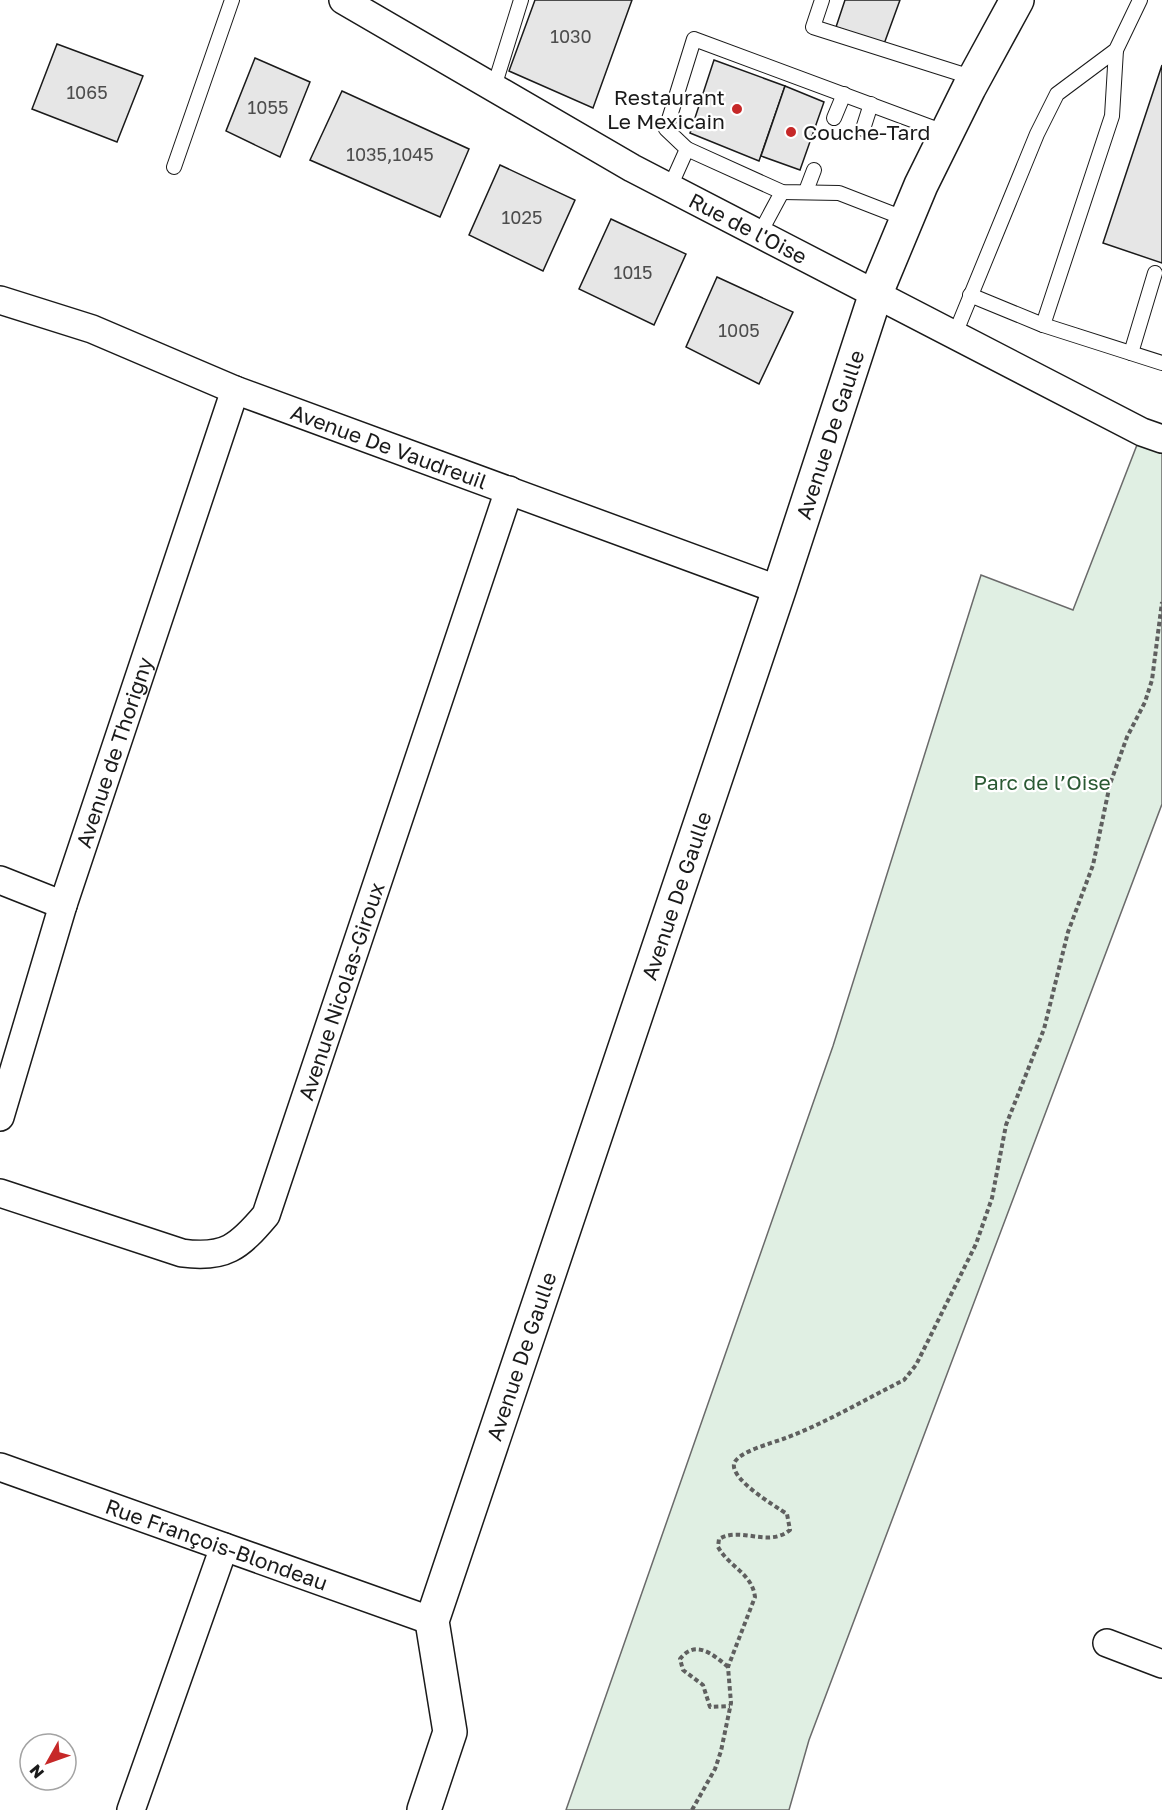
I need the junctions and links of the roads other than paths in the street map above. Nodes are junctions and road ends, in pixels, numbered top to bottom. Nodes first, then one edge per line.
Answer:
1 (232, 0) edge
2 (343, 0) edge
3 (521, 0) edge
4 (822, 0) edge
5 (1017, 0) edge
6 (1140, 0) edge
7 (1116, 50) junction
8 (974, 78) junction
9 (494, 87) junction
10 (844, 94) junction
11 (872, 104) junction
12 (834, 118) dead end
13 (863, 129) dead end
14 (947, 133) junction
15 (687, 149) junction
16 (174, 167) dead end
17 (814, 170) dead end
18 (670, 187) junction
19 (806, 191) junction
20 (782, 192) junction
21 (906, 219) junction
22 (760, 233) junction
23 (1155, 273) dead end
24 (876, 293) junction
25 (970, 295) junction
26 (0, 300) edge
27 (1043, 325) junction
28 (955, 334) junction
29 (1131, 353) junction
30 (1162, 363) edge
31 (236, 390) junction
32 (1162, 439) edge
33 (509, 490) junction
34 (779, 590) junction
35 (0, 880) edge
36 (63, 905) junction
37 (0, 1117) edge
38 (0, 1193) edge
39 (0, 1467) edge
40 (224, 1547) junction
41 (432, 1621) junction
42 (1107, 1642) dead end
43 (1162, 1664) edge
44 (131, 1810) edge
45 (423, 1810) edge

1 - 16 lane
2 - 9 street, Rue de l'Oise
3 - 9 lane
4 - 8 lane
5 - 8 street, Avenue De Gaulle
6 - 7 lane
7 - 25 lane
7 - 27 lane
8 - 14 street, Avenue De Gaulle
9 - 18 street, Rue de l'Oise
10 - 11 lane
10 - 12 lane
10 - 15 lane
11 - 13 lane
11 - 14 lane
14 - 21 street, Avenue De Gaulle
15 - 18 lane
15 - 20 lane
17 - 19 lane
18 - 22 street, Rue de l'Oise
19 - 20 lane
19 - 21 lane
20 - 22 lane
21 - 24 street, Avenue De Gaulle
22 - 24 street, Rue de l'Oise
23 - 29 lane
24 - 28 street, Rue de l'Oise
24 - 34 street, Avenue De Gaulle
25 - 27 lane
25 - 28 lane
26 - 31 street, Avenue De Vaudreuil
27 - 29 lane
28 - 32 street, Rue de l'Oise
29 - 30 lane
31 - 33 street, Avenue De Vaudreuil
31 - 36 street, Avenue de Thorigny
33 - 34 street, Avenue De Vaudreuil
33 - 38 street, Avenue Nicolas-Giroux
34 - 41 street, Avenue De Gaulle
35 - 36 street
36 - 37 street, Avenue de Thorigny
39 - 40 street, Rue François-Blondeau
40 - 41 street, Rue François-Blondeau
40 - 44 street
41 - 45 street, Avenue De Gaulle
42 - 43 street

